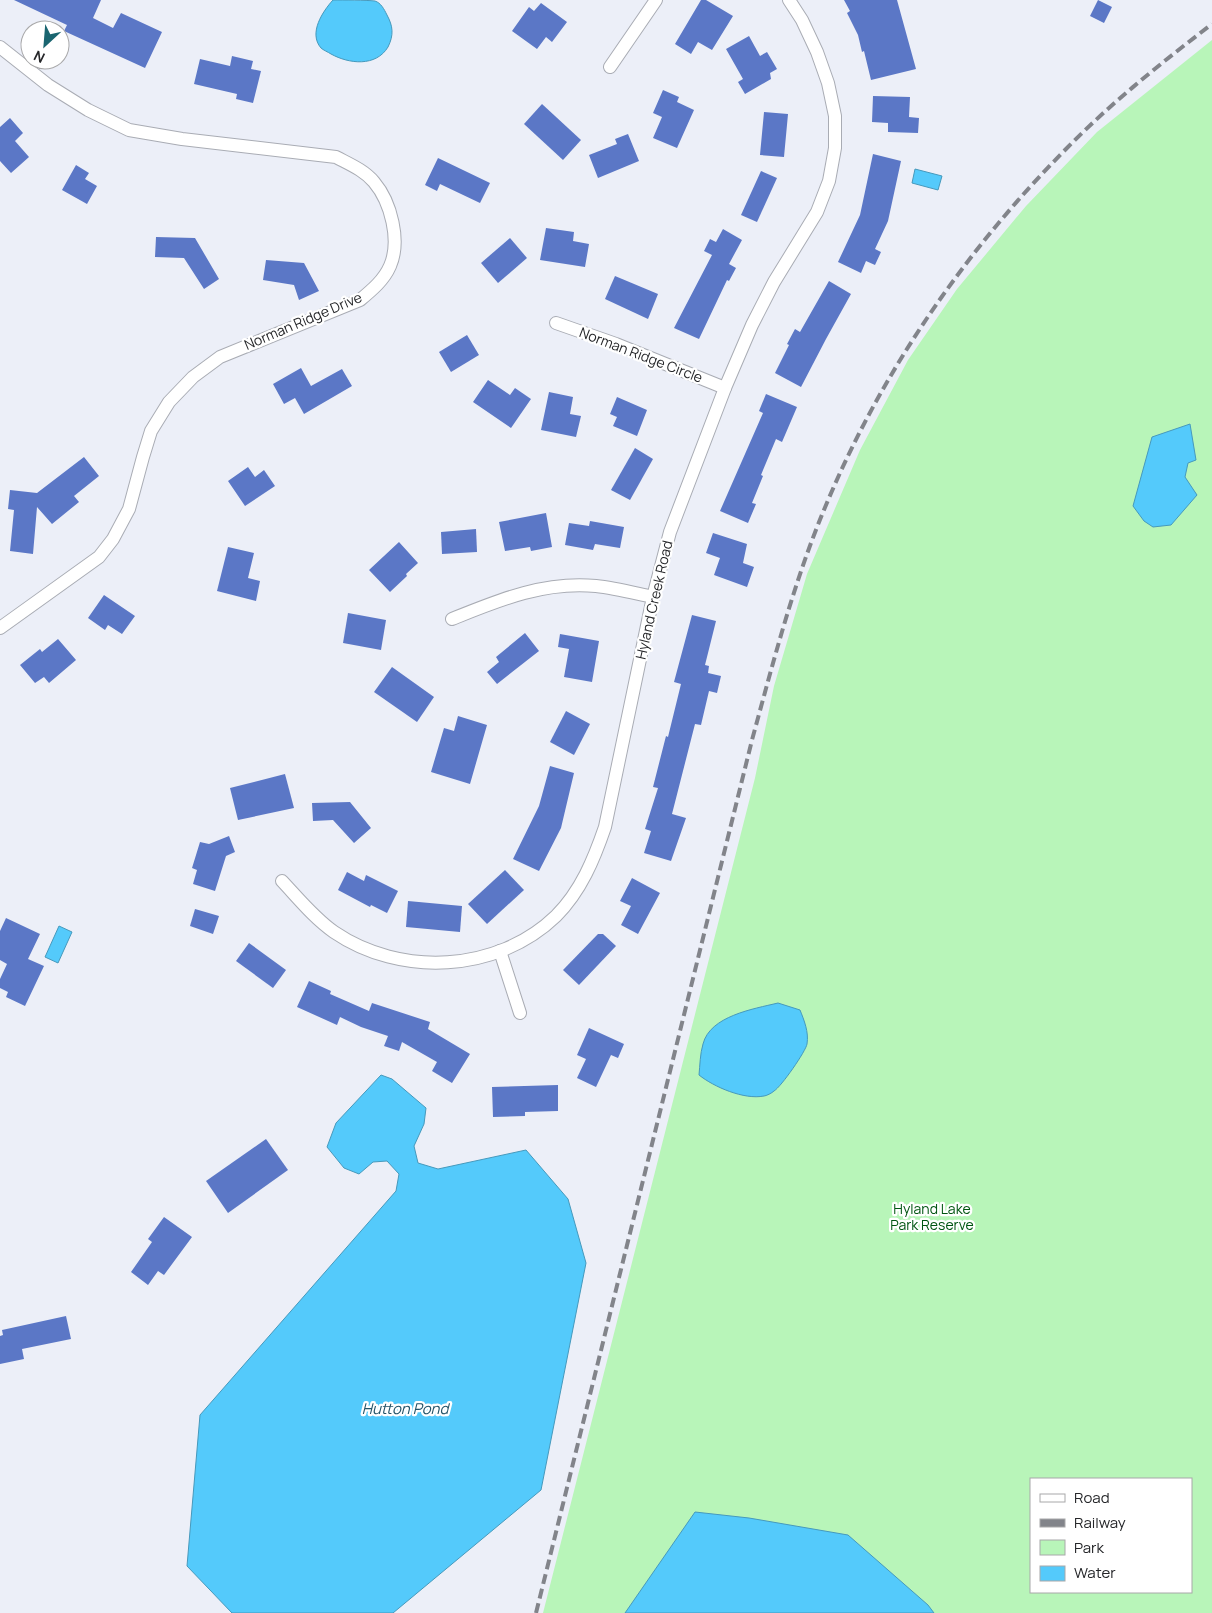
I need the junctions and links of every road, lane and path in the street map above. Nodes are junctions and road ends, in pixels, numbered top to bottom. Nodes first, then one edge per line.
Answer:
1 (656, 0) edge
2 (789, 0) edge
3 (0, 47) edge
4 (610, 66) dead end
5 (556, 323) dead end
6 (725, 388) junction
7 (653, 597) junction
8 (452, 619) dead end
9 (0, 628) edge
10 (282, 881) dead end
11 (500, 951) junction
12 (520, 1013) dead end

1 - 4 street
2 - 6 street, Hyland Creek Road
3 - 9 street, Norman Ridge Drive
5 - 6 street, Norman Ridge Circle
6 - 7 street, Hyland Creek Road
7 - 8 street
7 - 11 street, Hyland Creek Road
10 - 11 street, Hyland Creek Road
11 - 12 street

